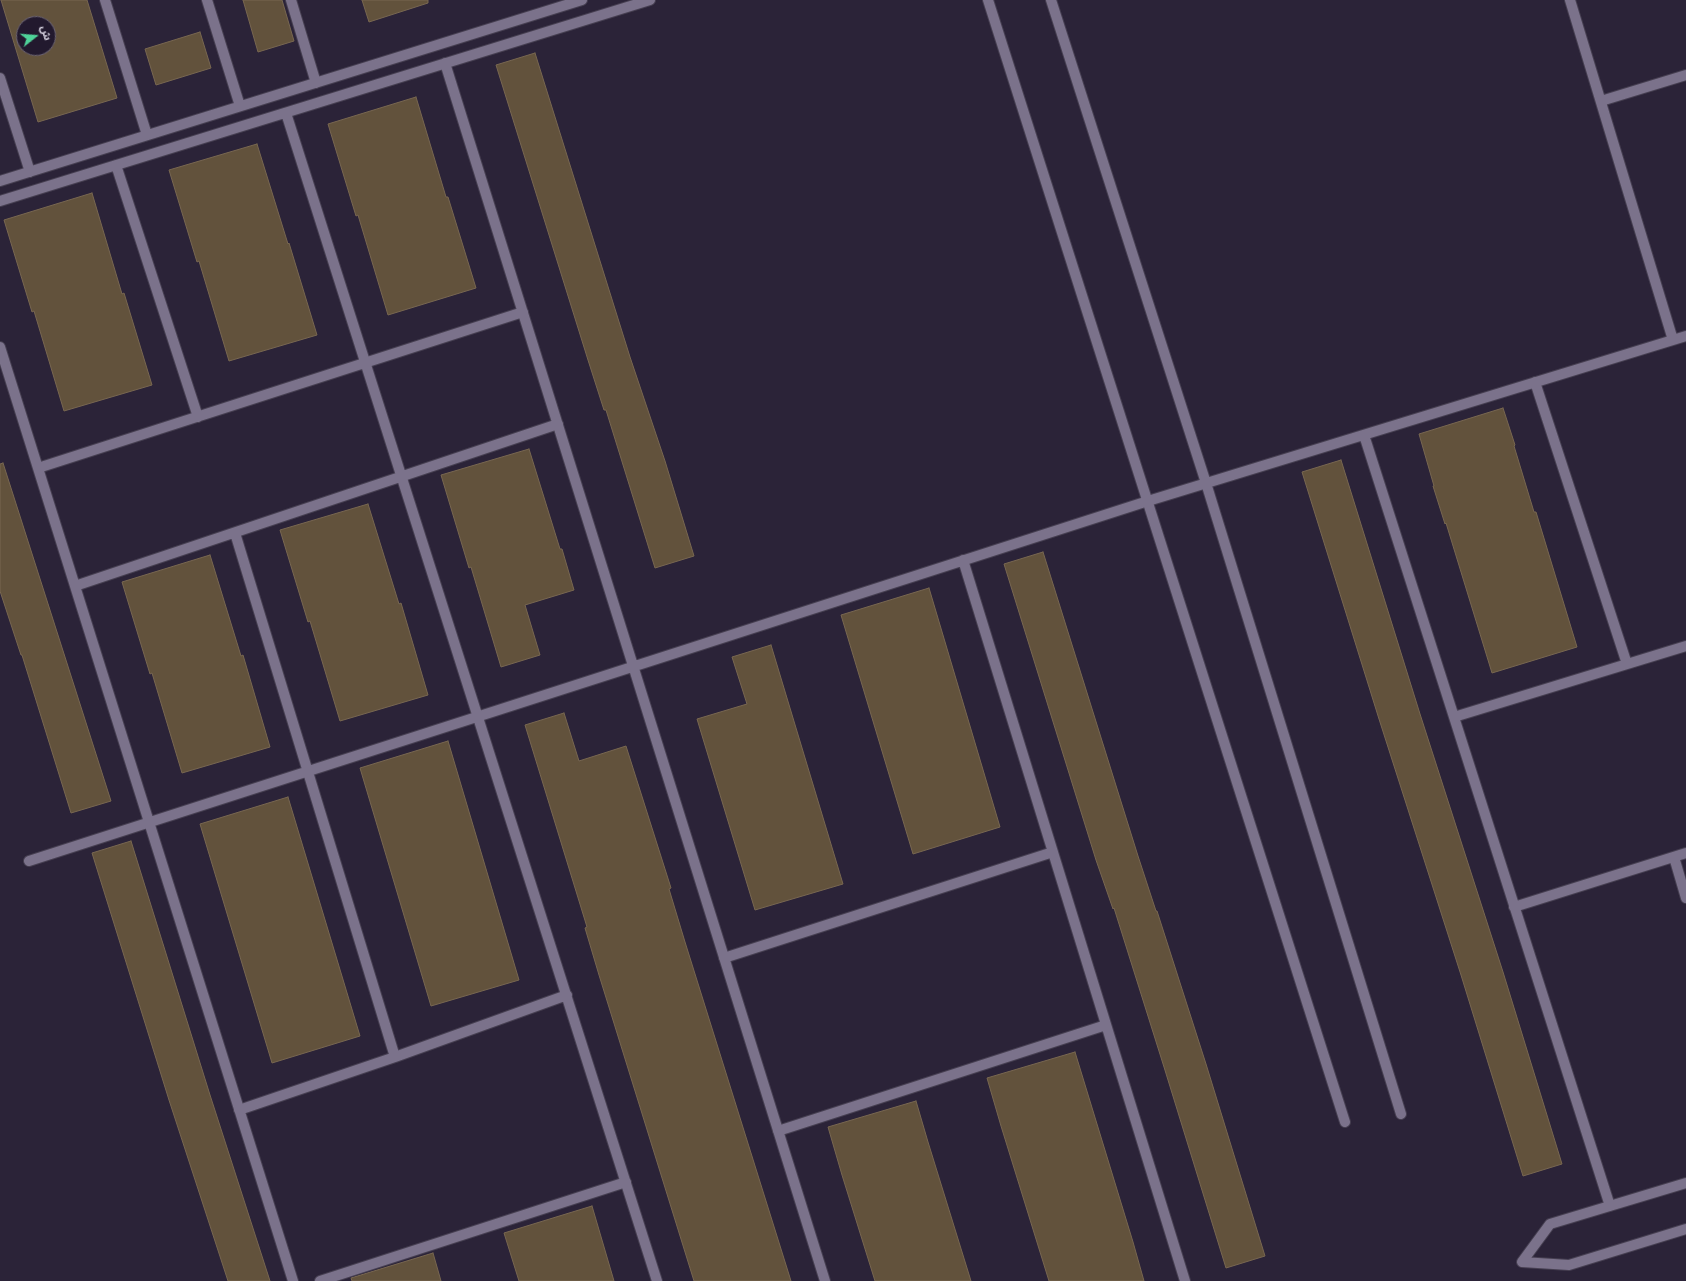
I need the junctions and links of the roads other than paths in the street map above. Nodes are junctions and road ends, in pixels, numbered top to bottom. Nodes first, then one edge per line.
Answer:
1 (105, 0) edge
2 (206, 0) edge
3 (291, 0) edge
4 (582, 0) edge
5 (650, 0) edge
6 (988, 0) edge
7 (1051, 0) edge
8 (1570, 0) edge
9 (445, 64) junction
10 (1686, 75) edge
11 (0, 78) edge
12 (316, 83) junction
13 (1601, 101) junction
14 (240, 106) junction
15 (286, 113) junction
16 (147, 135) junction
17 (116, 165) junction
18 (30, 172) junction
19 (0, 181) edge
20 (0, 201) edge
21 (523, 312) junction
22 (1686, 336) edge
23 (1673, 340) junction
24 (0, 347) edge
25 (366, 363) junction
26 (1535, 382) junction
27 (198, 417) junction
28 (558, 424) junction
29 (1364, 435) junction
30 (38, 468) junction
31 (402, 477) junction
32 (1206, 483) junction
33 (1148, 501) junction
34 (235, 532) junction
35 (963, 560) junction
36 (75, 586) junction
37 (1686, 646) edge
38 (1627, 664) junction
39 (633, 666) junction
40 (478, 716) junction
41 (1454, 717) junction
42 (308, 771) junction
43 (149, 822) junction
44 (1053, 852) junction
45 (1686, 853) edge
46 (1674, 857) junction
47 (29, 861) dead end
48 (1686, 898) edge
49 (1514, 907) junction
50 (724, 958) junction
51 (566, 995) junction
52 (1106, 1025) junction
53 (395, 1057) junction
54 (239, 1110) junction
55 (1401, 1114) dead end
56 (1345, 1122) dead end
57 (778, 1131) junction
58 (626, 1182) junction
59 (1686, 1183) edge
60 (1610, 1206) junction
61 (1686, 1230) edge
62 (293, 1281) edge
63 (320, 1281) edge
64 (657, 1281) edge
65 (825, 1281) edge
66 (1185, 1281) edge

1 - 16 street
2 - 14 street
3 - 12 street
4 - 12 street
5 - 9 street
6 - 33 street
7 - 32 street
8 - 13 street
9 - 15 street
9 - 21 street
10 - 13 street
11 - 18 street
12 - 14 street
13 - 23 street
14 - 16 street
15 - 17 street
15 - 25 street
16 - 18 street
17 - 20 street
17 - 27 street
18 - 19 street
21 - 25 street
21 - 28 street
22 - 23 street
23 - 26 street
24 - 30 street
25 - 27 street
25 - 31 street
26 - 29 street
26 - 38 street
27 - 30 street
28 - 31 street
28 - 39 street
29 - 32 street
29 - 41 street
30 - 36 street
31 - 34 street
31 - 40 street
32 - 33 street
32 - 55 street
33 - 35 street
33 - 56 street
34 - 36 street
34 - 42 street
35 - 39 street
35 - 44 street
36 - 43 street
37 - 38 street
38 - 41 street
39 - 40 street
39 - 50 street
40 - 42 street
40 - 51 street
41 - 49 street
42 - 43 street
42 - 53 street
43 - 47 street
43 - 54 street
44 - 50 street
44 - 52 street
45 - 46 street
46 - 48 street
46 - 49 street
49 - 60 street
50 - 57 street
51 - 53 street
51 - 58 street
52 - 57 street
52 - 66 street
53 - 54 street
54 - 62 street
57 - 65 street
58 - 63 street
58 - 64 street
59 - 60 street
60 - 61 street

